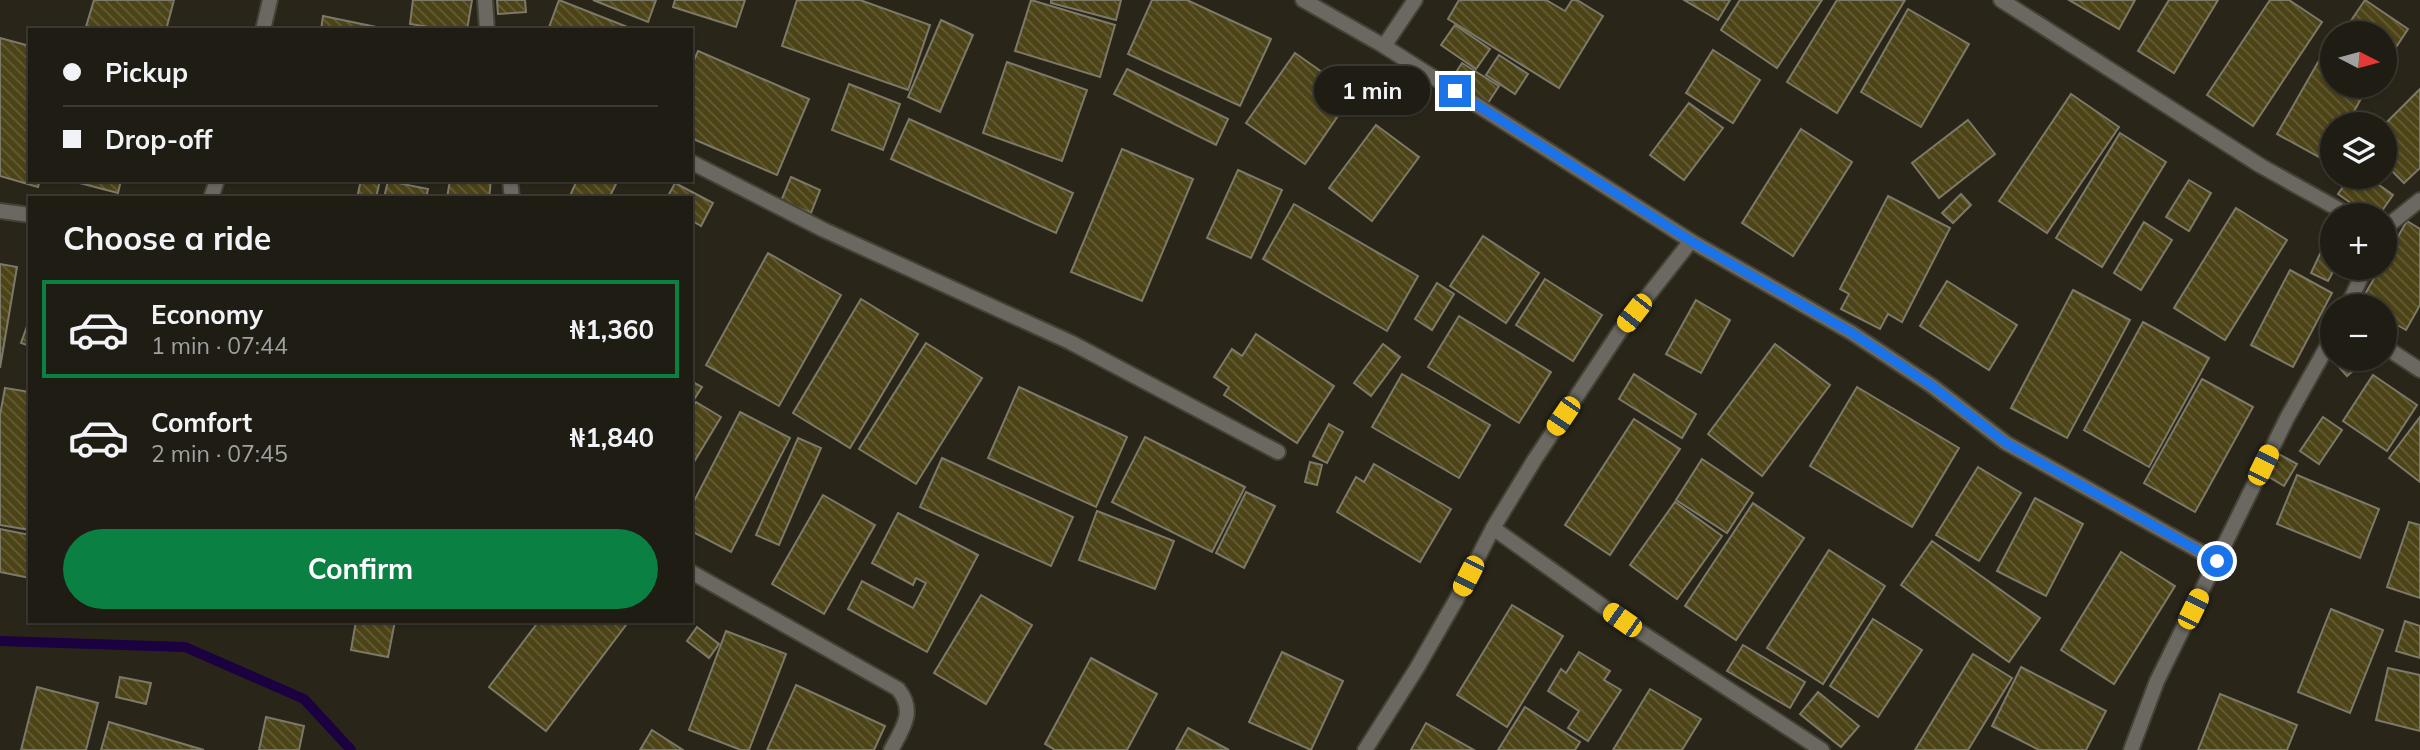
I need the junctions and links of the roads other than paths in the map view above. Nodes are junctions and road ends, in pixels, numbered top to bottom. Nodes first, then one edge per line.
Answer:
1 (270, 0) edge
2 (485, 0) edge
3 (1303, 0) edge
4 (1415, 0) edge
5 (2001, 0) edge
6 (263, 28) edge
7 (487, 28) edge
8 (1384, 46) junction
9 (693, 163) edge
10 (2420, 200) edge
11 (2327, 203) edge
12 (0, 211) edge
13 (28, 215) edge
14 (2397, 218) edge
15 (1691, 241) junction
16 (2397, 355) edge
17 (2320, 359) edge
18 (2420, 370) edge
19 (1278, 452) dead end
20 (1493, 528) junction
21 (2217, 561) junction
22 (693, 573) edge
23 (891, 750) edge
24 (1365, 750) edge
25 (1822, 750) edge
26 (2131, 750) edge

1 - 6 street
2 - 7 street
3 - 8 street
4 - 8 street
5 - 11 street
8 - 15 street
9 - 19 street
10 - 14 street
12 - 13 street
15 - 20 street
15 - 21 street
16 - 18 street
17 - 21 street
20 - 24 street
20 - 25 street
21 - 26 street
22 - 23 street

